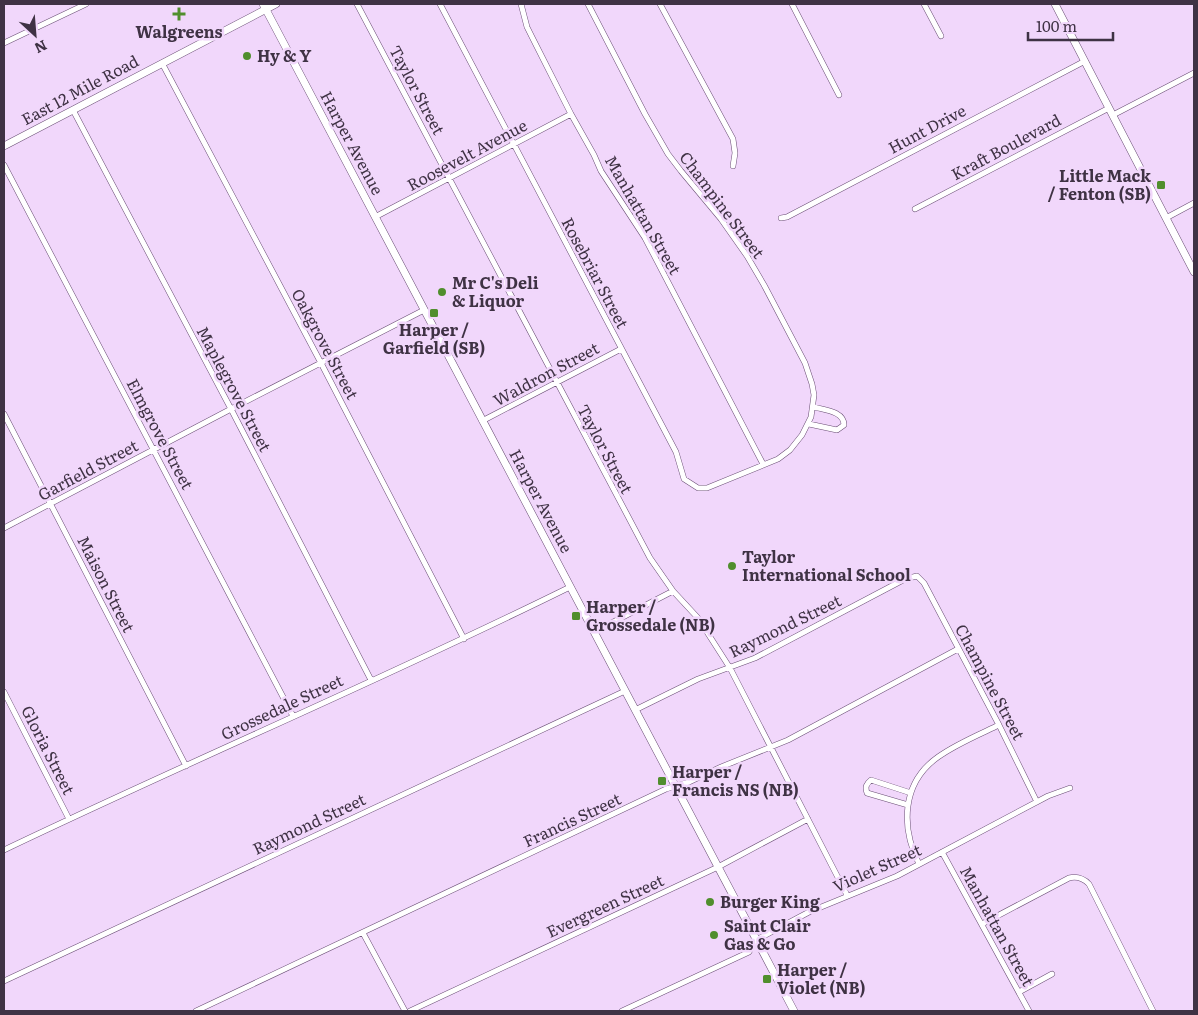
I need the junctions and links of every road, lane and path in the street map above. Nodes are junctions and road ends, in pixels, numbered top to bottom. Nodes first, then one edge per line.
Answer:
1 (86, 4) edge
2 (276, 4) edge
3 (357, 4) edge
4 (440, 4) edge
5 (521, 4) edge
6 (588, 4) edge
7 (660, 4) edge
8 (792, 4) edge
9 (924, 4) edge
10 (1055, 4) edge
11 (264, 6) edge
12 (941, 36) dead end
13 (4, 43) edge
14 (1085, 61) junction
15 (162, 63) junction
16 (1194, 72) edge
17 (839, 95) dead end
18 (1109, 108) junction
19 (73, 110) junction
20 (571, 114) junction
21 (1113, 115) junction
22 (514, 144) junction
23 (4, 146) edge
24 (4, 165) edge
25 (733, 166) dead end
26 (449, 178) junction
27 (1194, 203) edge
28 (914, 209) dead end
29 (375, 217) junction
30 (781, 218) dead end
31 (1166, 218) junction
32 (1194, 272) edge
33 (424, 310) junction
34 (621, 349) junction
35 (321, 363) junction
36 (556, 383) junction
37 (814, 407) junction
38 (231, 408) junction
39 (4, 414) edge
40 (482, 421) junction
41 (809, 424) junction
42 (154, 449) junction
43 (763, 464) junction
44 (51, 504) junction
45 (4, 528) edge
46 (917, 576) joint
47 (570, 587) junction
48 (673, 591) junction
49 (594, 632) junction
50 (464, 640) junction
51 (958, 648) junction
52 (730, 668) junction
53 (371, 680) junction
54 (625, 691) junction
55 (4, 692) edge
56 (635, 710) junction
57 (293, 716) junction
58 (999, 725) junction
59 (771, 748) junction
60 (186, 766) junction
61 (676, 786) junction
62 (1070, 788) dead end
63 (911, 793) junction
64 (1037, 802) junction
65 (908, 805) junction
66 (808, 818) junction
67 (69, 819) junction
68 (4, 850) edge
69 (942, 852) junction
70 (919, 864) junction
71 (718, 867) junction
72 (847, 895) junction
73 (982, 924) junction
74 (363, 933) junction
75 (756, 940) junction
76 (1052, 974) dead end
77 (4, 981) edge
78 (1019, 992) junction
79 (196, 1011) edge
80 (405, 1011) edge
81 (410, 1011) edge
82 (622, 1011) edge
83 (794, 1011) edge
84 (1029, 1011) edge
85 (1153, 1011) edge

1 - 13 street
2 - 11 main road, East 12 Mile Road
3 - 26 street, Taylor Street
4 - 22 street, Rosebriar Street
5 - 20 street, Manhattan Street
6 - 37 street, Champine Street
7 - 25 street
8 - 17 street
9 - 12 street
10 - 14 main road
11 - 15 main road, East 12 Mile Road
11 - 29 main road, Harper Avenue
14 - 18 main road
14 - 30 street, Hunt Drive
15 - 19 main road, East 12 Mile Road
15 - 35 street, Oakgrove Street
16 - 21 street
18 - 21 main road
18 - 28 street, Kraft Boulevard
19 - 23 main road, East 12 Mile Road
19 - 38 street, Maplegrove Street
20 - 22 street, Roosevelt Avenue
20 - 43 street, Manhattan Street
21 - 31 main road
22 - 26 street, Roosevelt Avenue
22 - 34 street, Rosebriar Street
24 - 42 street, Elmgrove Street
26 - 29 street, Roosevelt Avenue
26 - 36 street, Taylor Street
27 - 31 street
29 - 33 main road, Harper Avenue
31 - 32 main road
33 - 35 street, Garfield Street
33 - 40 main road, Harper Avenue
34 - 36 street, Waldron Street
34 - 43 street, Rosebriar Street
35 - 38 street, Garfield Street
35 - 50 street, Oakgrove Street
36 - 40 street, Waldron Street
36 - 48 street, Taylor Street
37 - 41 street, Champine Street
37 - 41 street
38 - 42 street, Garfield Street
38 - 53 street, Maplegrove Street
39 - 44 street, Maison Street
40 - 47 main road, Harper Avenue
41 - 43 street, Champine Street
42 - 44 street, Garfield Street
42 - 57 street, Elmgrove Street
44 - 45 street, Garfield Street
44 - 60 street, Maison Street
46 - 51 street, Champine Street
46 - 52 street, Raymond Street
47 - 49 main road, Harper Avenue
47 - 50 street, Grossedale Street
48 - 49 street
48 - 52 street, Taylor Street
49 - 54 main road, Harper Avenue
50 - 53 street, Grossedale Street
51 - 58 street, Champine Street
51 - 59 street, Francis Street
52 - 56 street, Raymond Street
52 - 59 street, Taylor Street
53 - 57 street, Grossedale Street
54 - 56 main road, Harper Avenue
54 - 77 street, Raymond Street
55 - 67 street, Gloria Street
56 - 61 main road, Harper Avenue
57 - 60 street, Grossedale Street
58 - 63 street
58 - 64 street, Champine Street
59 - 61 street, Francis Street
59 - 66 street, Taylor Street
60 - 67 street, Grossedale Street
61 - 71 main road, Harper Avenue
61 - 74 street, Francis Street
62 - 64 street, Violet Street
63 - 65 street
63 - 65 street
64 - 69 street, Violet Street
65 - 70 street
66 - 71 street, Evergreen Street
66 - 72 street, Taylor Street
67 - 68 street, Grossedale Street
69 - 70 street, Violet Street
69 - 73 street, Manhattan Street
70 - 72 street, Violet Street
71 - 75 main road, Harper Avenue
71 - 81 street, Evergreen Street
72 - 75 street, Violet Street
73 - 78 street, Manhattan Street
73 - 85 street
74 - 79 street, Francis Street
74 - 80 street
75 - 82 street, Violet Street
75 - 83 main road, Harper Avenue
76 - 78 street
78 - 84 street, Manhattan Street

